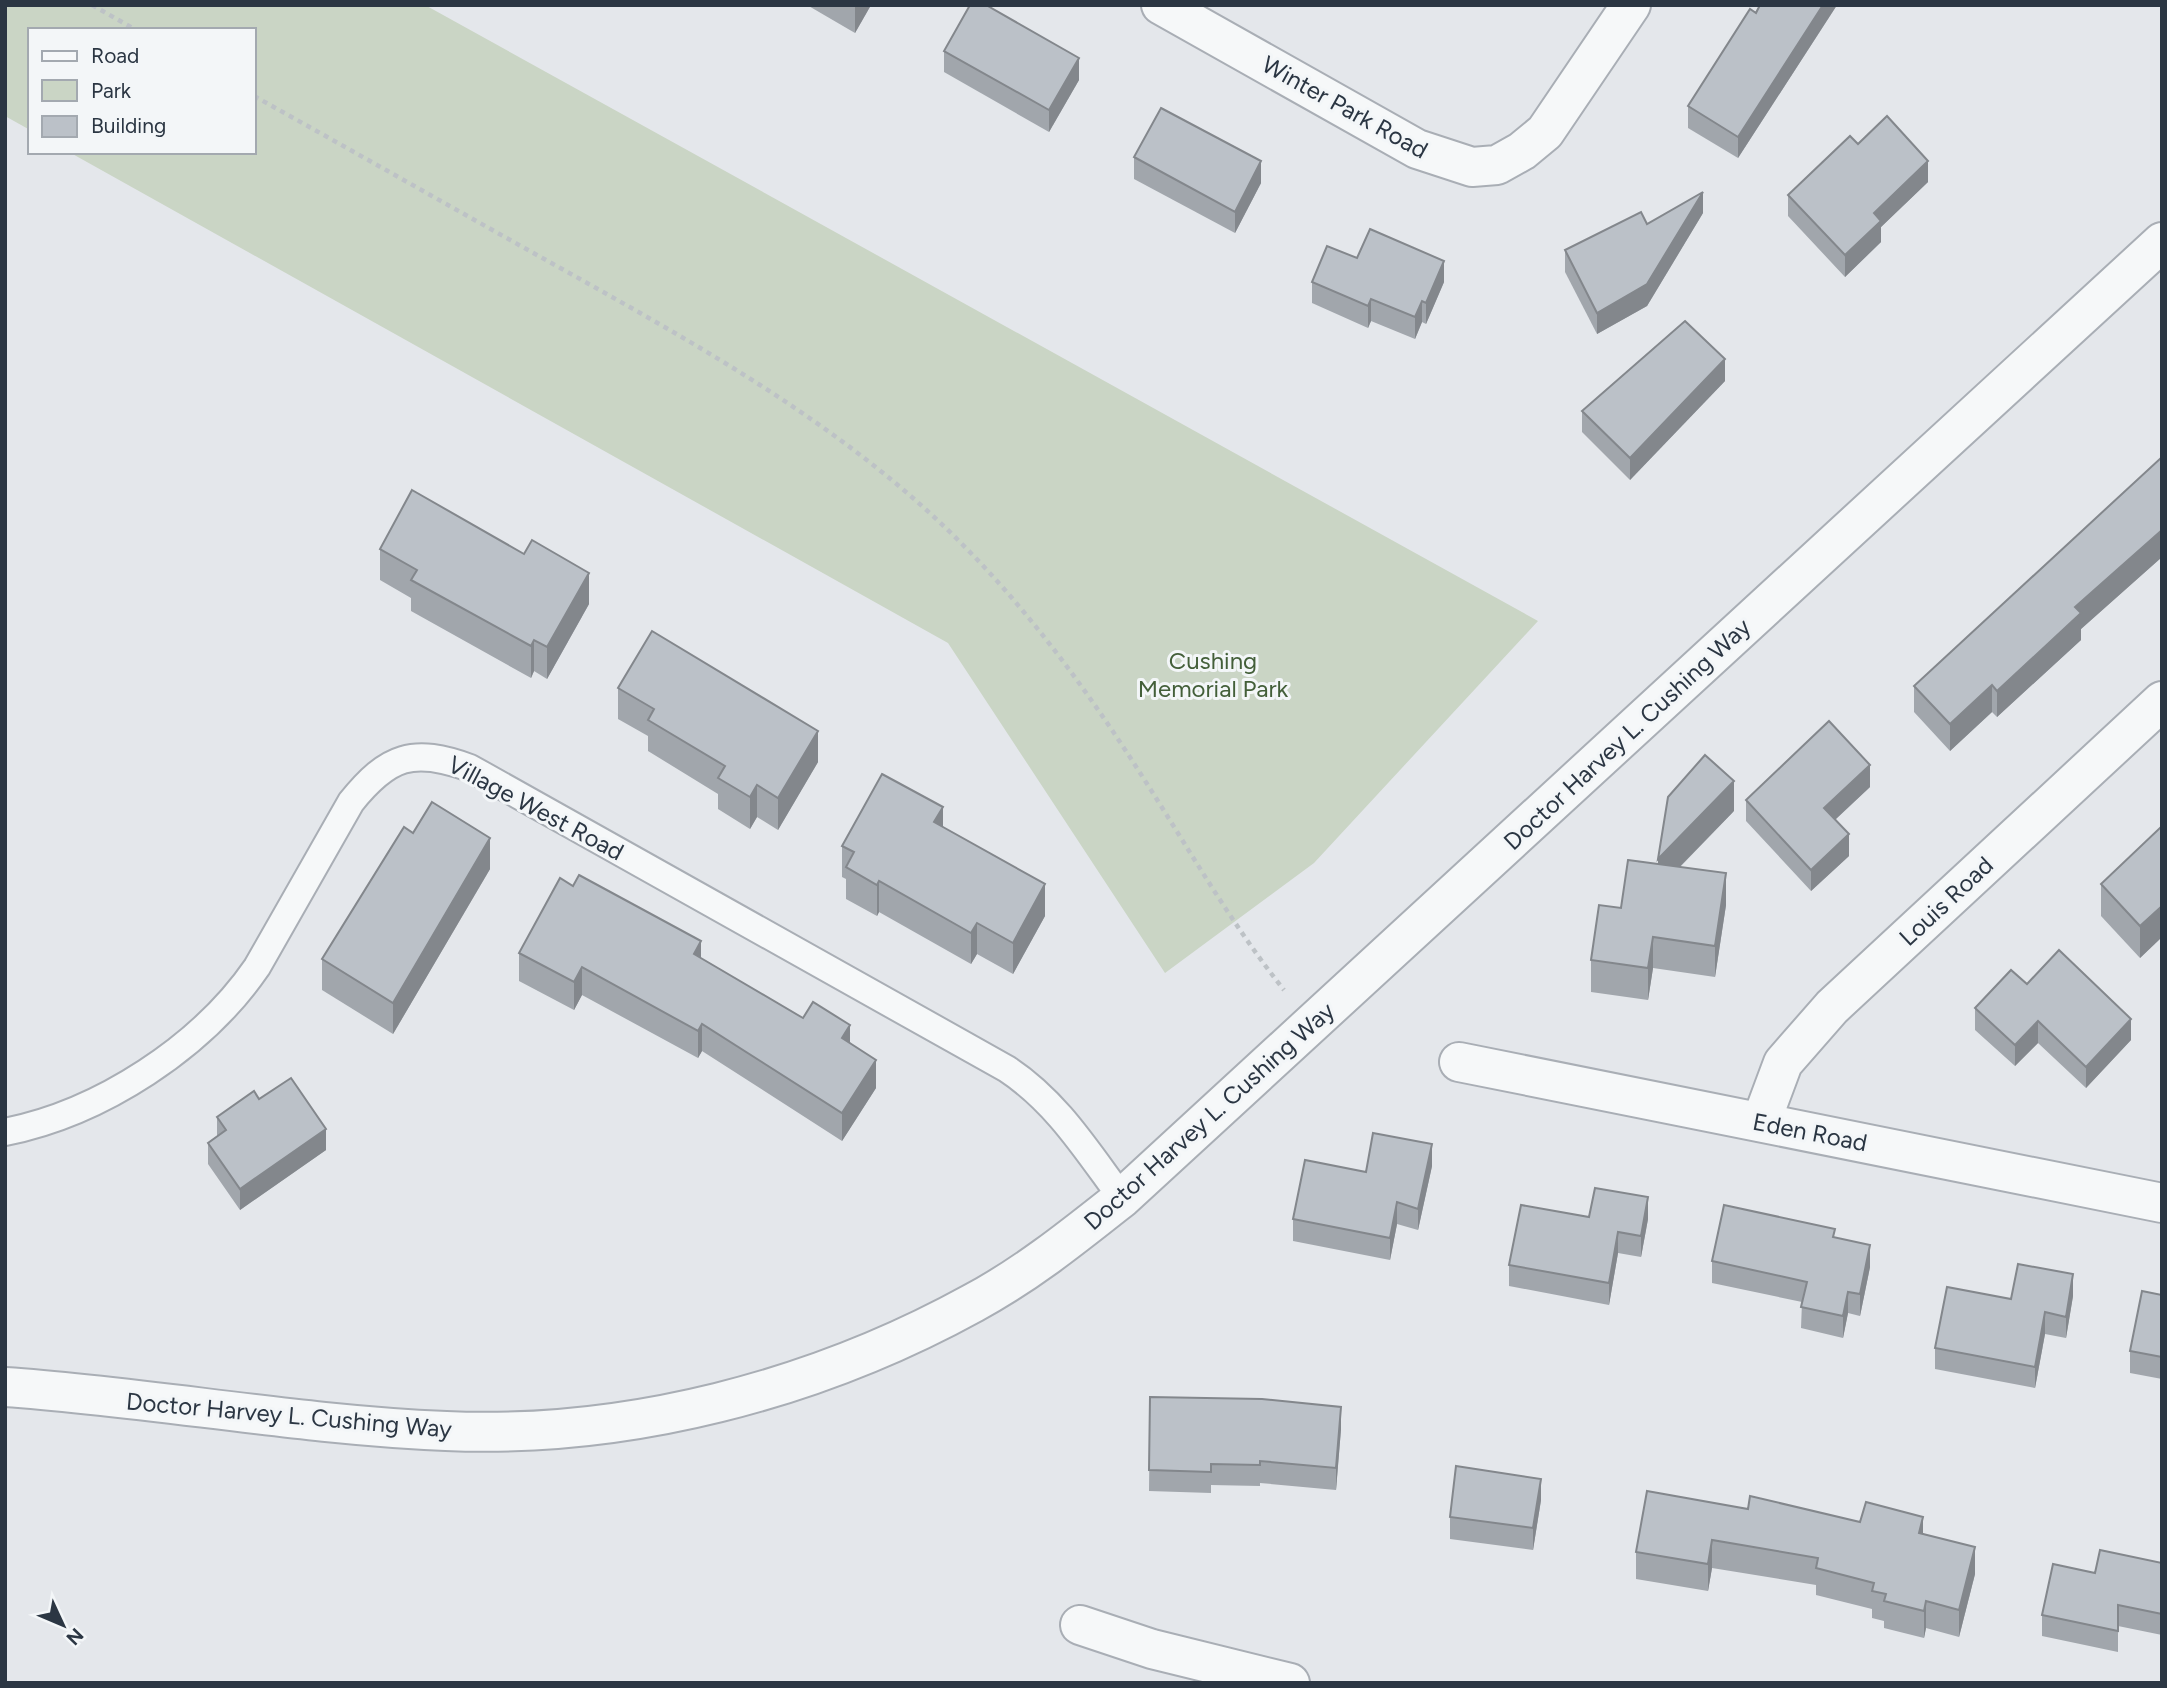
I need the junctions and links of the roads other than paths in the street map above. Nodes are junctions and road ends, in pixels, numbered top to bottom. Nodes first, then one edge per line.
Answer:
1 (1161, 5) edge
2 (1631, 5) edge
3 (2162, 242) edge
4 (2162, 701) edge
5 (1459, 1062) dead end
6 (1761, 1122) junction
7 (5, 1132) edge
8 (1122, 1198) junction
9 (2162, 1203) edge
10 (5, 1387) edge
11 (1080, 1625) dead end
12 (1290, 1683) edge

1 - 2 street, Winter Park Road
3 - 8 street, Doctor Harvey L. Cushing Way
4 - 6 street, Louis Road
5 - 6 street, Eden Road
6 - 9 street, Eden Road
7 - 8 lane, Village West Road
8 - 10 street, Doctor Harvey L. Cushing Way
11 - 12 street

